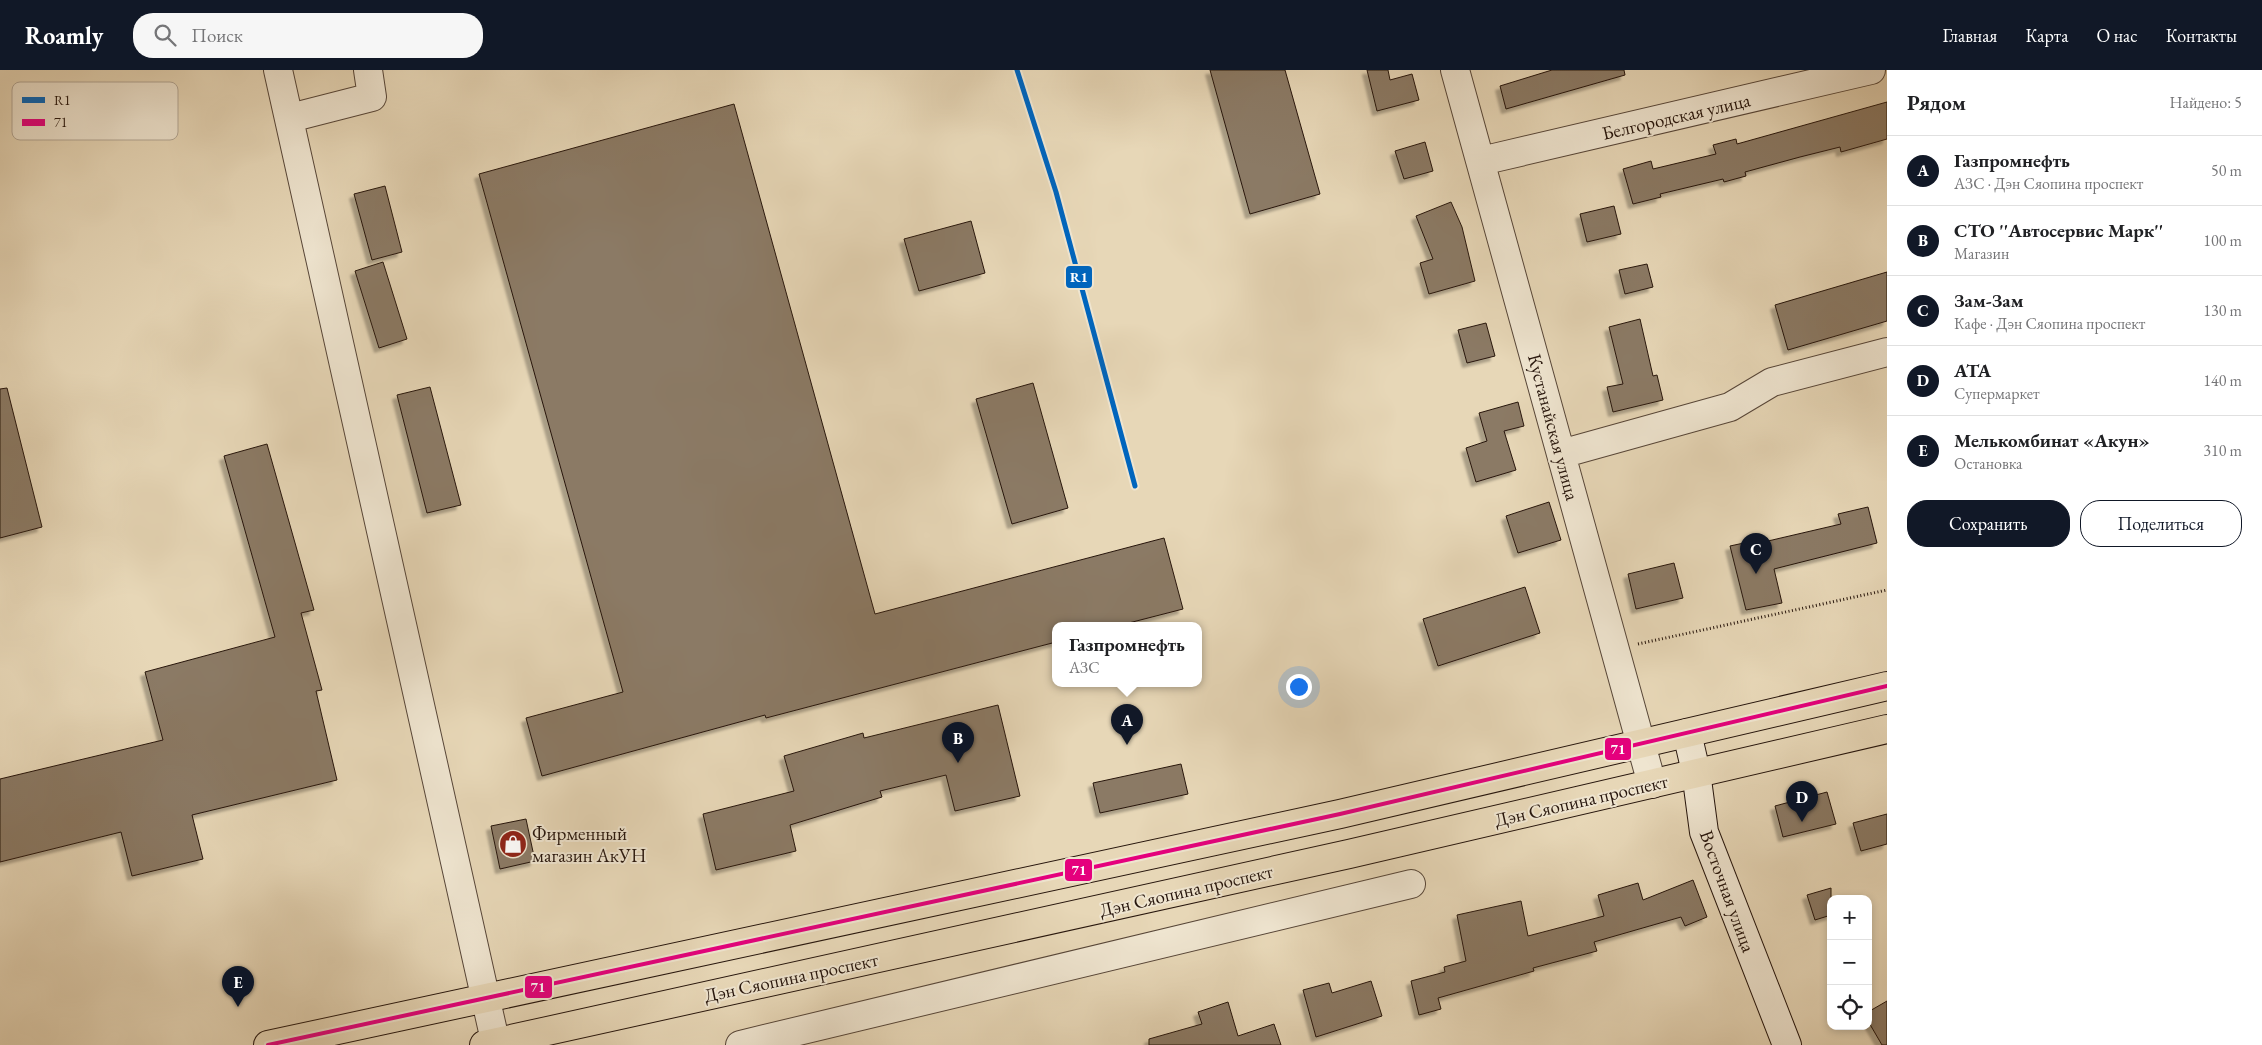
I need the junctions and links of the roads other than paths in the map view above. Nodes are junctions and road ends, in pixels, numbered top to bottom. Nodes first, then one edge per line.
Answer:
1 (278, 70) edge
2 (368, 70) edge
3 (1455, 70) edge
4 (1871, 70) edge
5 (290, 118) junction
6 (1481, 162) junction
7 (1887, 352) edge
8 (1561, 454) junction
9 (1887, 686) edge
10 (1887, 728) edge
11 (1687, 733) junction
12 (1640, 743) junction
13 (1696, 772) junction
14 (1652, 784) junction
15 (1411, 884) dead end
16 (486, 998) junction
17 (492, 1044) edge
18 (268, 1045) edge
19 (740, 1045) edge
20 (1787, 1045) edge

1 - 5 street
2 - 5 street
3 - 6 street, Кустанайская улица
4 - 6 street, Белгородская улица
5 - 16 street
6 - 8 street, Кустанайская улица
7 - 8 street
8 - 12 street, Кустанайская улица
9 - 11 main road
10 - 13 main road, Дэн Сяопина проспект
11 - 12 main road
11 - 13 street, Восточная улица
12 - 14 street, Кустанайская улица
12 - 16 main road
13 - 14 main road, Дэн Сяопина проспект
13 - 20 street, Восточная улица
14 - 17 main road, Дэн Сяопина проспект
15 - 19 street
16 - 17 street
16 - 18 main road

